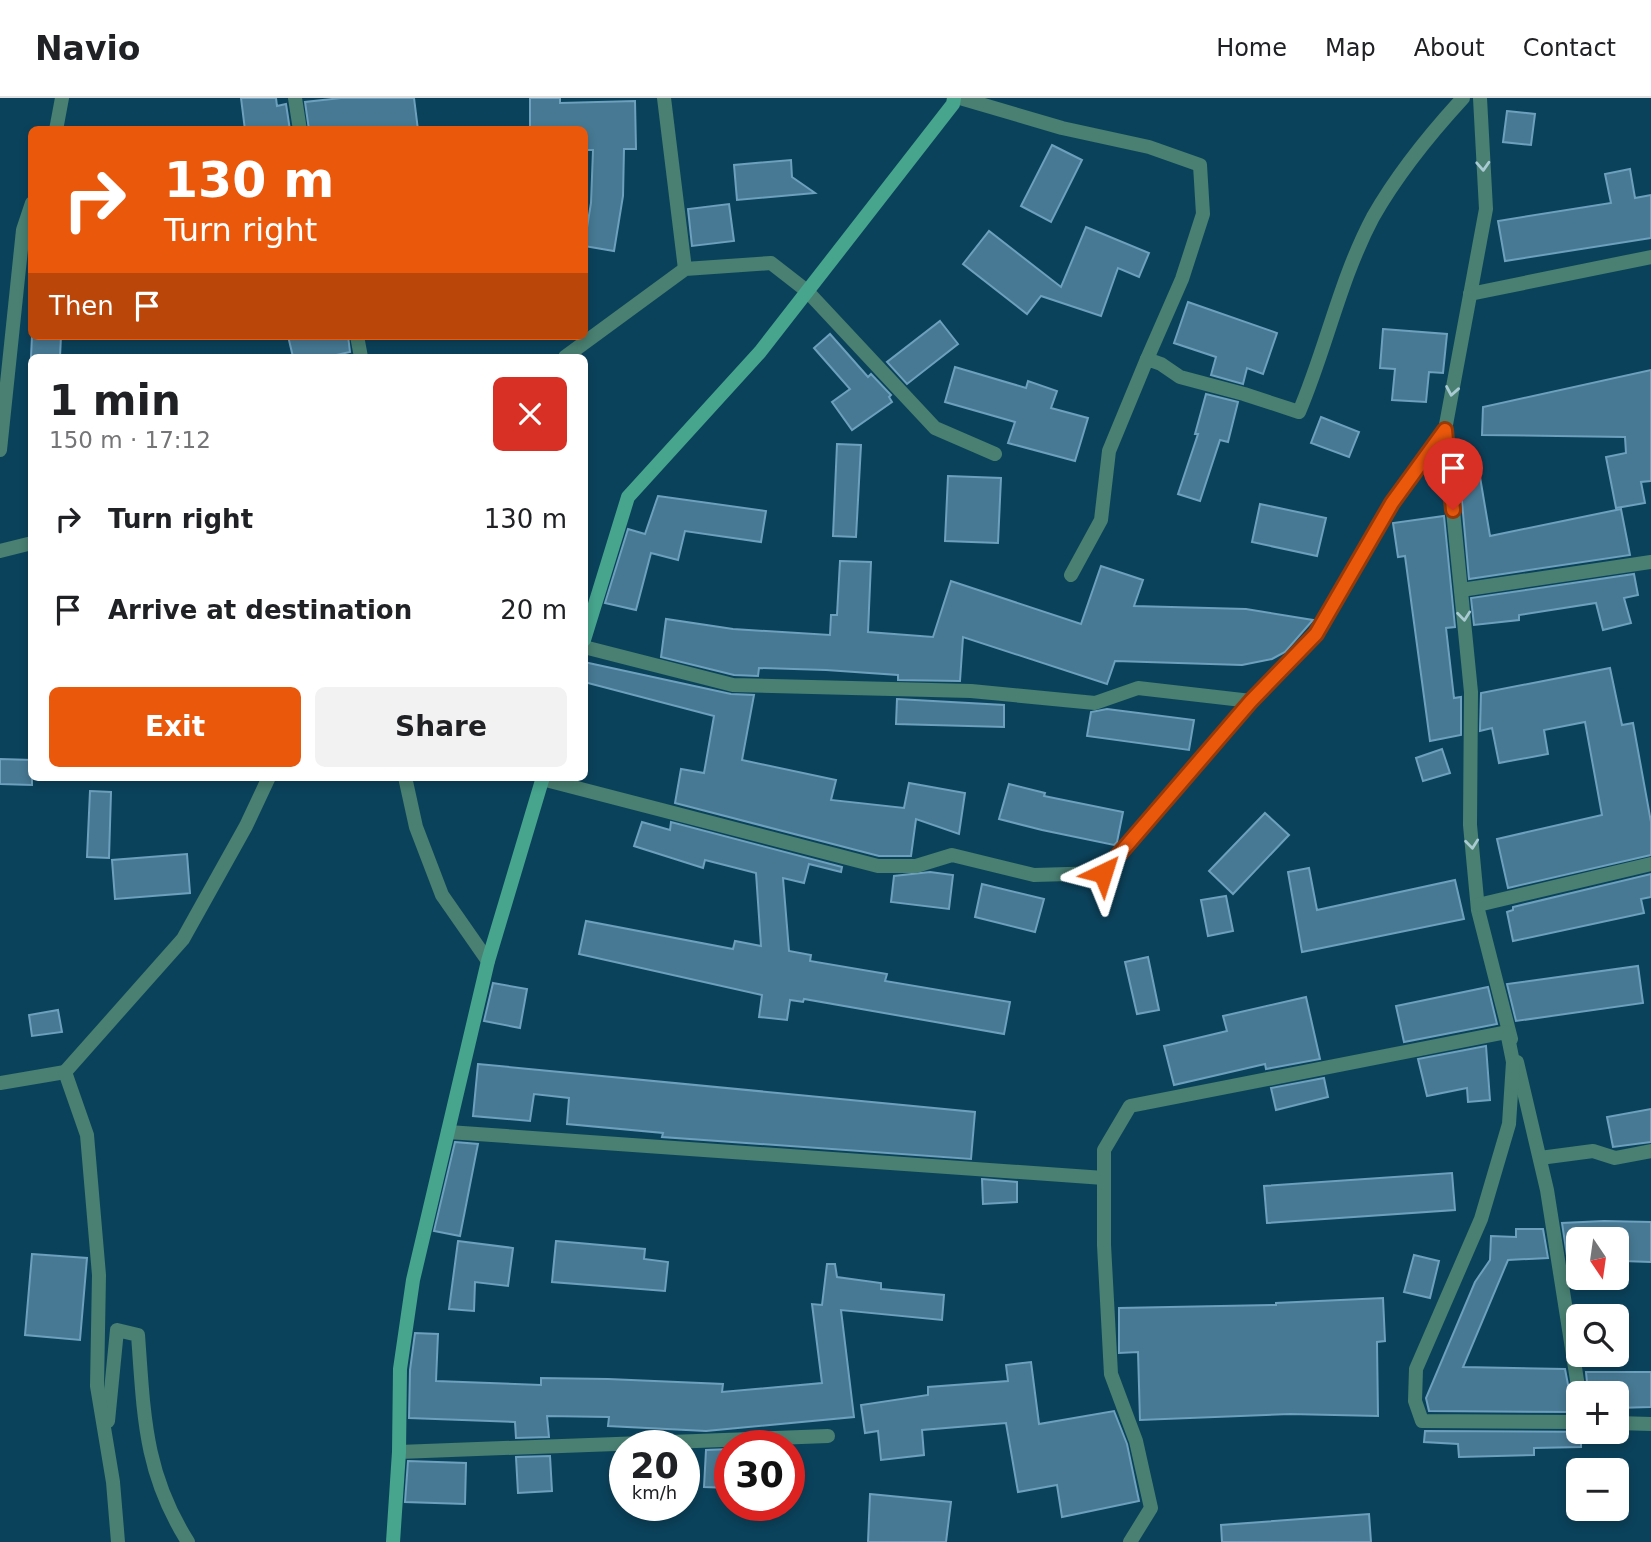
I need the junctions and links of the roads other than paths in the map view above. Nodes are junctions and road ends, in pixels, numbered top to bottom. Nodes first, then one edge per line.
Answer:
1 (62, 98) edge
2 (295, 98) edge
3 (664, 98) edge
4 (954, 98) edge
5 (960, 98) edge
6 (1463, 98) edge
7 (1480, 98) edge
8 (58, 126) edge
9 (299, 126) edge
10 (28, 215) edge
11 (1651, 257) edge
12 (685, 269) junction
13 (807, 291) junction
14 (1470, 294) junction
15 (5, 347) edge
16 (569, 354) edge
17 (1147, 359) junction
18 (1445, 430) junction
19 (0, 450) edge
20 (995, 454) dead end
21 (28, 544) edge
22 (0, 551) edge
23 (1651, 562) edge
24 (1070, 575) dead end
25 (1461, 590) junction
26 (588, 627) edge
27 (588, 648) edge
28 (1251, 701) junction
29 (267, 781) edge
30 (405, 781) edge
31 (541, 781) edge
32 (553, 781) edge
33 (1651, 864) edge
34 (1478, 905) junction
35 (488, 961) junction
36 (65, 1072) junction
37 (0, 1083) edge
38 (448, 1132) junction
39 (1651, 1151) edge
40 (1540, 1157) junction
41 (1104, 1178) junction
42 (1577, 1381) edge
43 (1566, 1422) edge
44 (1629, 1423) edge
45 (1651, 1424) edge
46 (828, 1436) dead end
47 (106, 1444) junction
48 (399, 1452) junction
49 (118, 1542) edge
50 (188, 1542) edge
51 (393, 1542) edge
52 (1130, 1542) edge

1 - 8 street
2 - 9 street
3 - 12 street
4 - 13 street
5 - 17 street
6 - 17 street
7 -> 14 street
10 - 15 street
11 - 14 street
12 - 13 street
12 - 16 street
13 - 20 street
13 - 26 street
14 -> 18 street
15 - 19 street
17 - 24 street
18 - 25 street
18 - 28 street
21 - 22 street
23 - 25 street
25 -> 34 street
27 - 28 street
28 - 32 street
29 - 36 street
30 - 35 street
31 - 35 street
33 - 34 street
34 - 40 street
35 - 38 street
36 - 37 street
36 - 47 street
38 - 41 street
38 - 48 street
39 - 40 street
40 - 42 street
41 - 43 street
41 - 52 street
44 - 45 street
46 - 48 street
47 - 49 street
47 - 50 street
48 - 51 street

